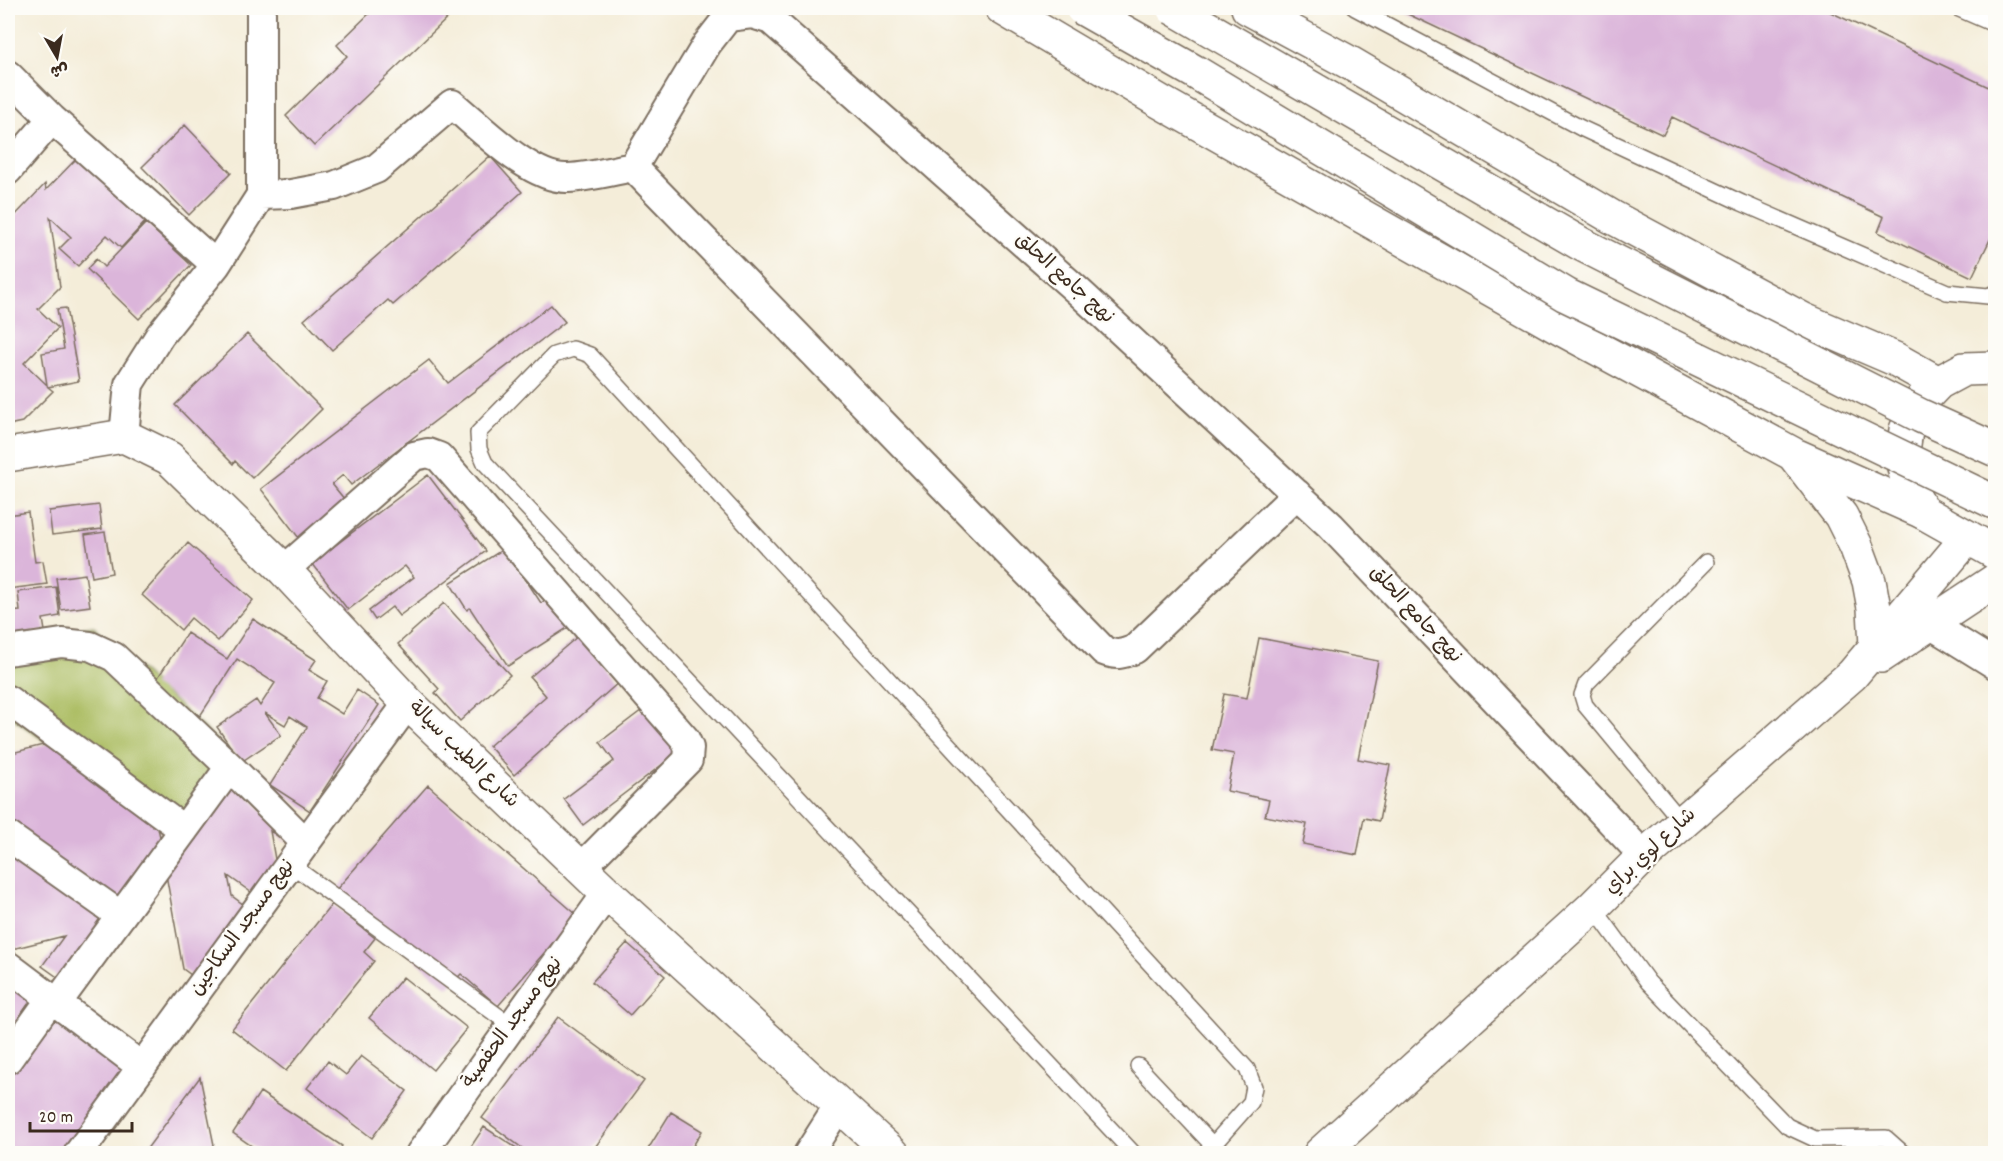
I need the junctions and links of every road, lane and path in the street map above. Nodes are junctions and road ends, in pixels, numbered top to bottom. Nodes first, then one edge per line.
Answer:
1 (261, 8) edge
2 (1002, 8) edge
3 (1082, 8) edge
4 (1173, 8) edge
5 (1248, 8) edge
6 (1355, 8) edge
7 (1957, 8) edge
8 (1995, 25) edge
9 (8, 75) edge
10 (52, 119) junction
11 (633, 167) junction
12 (8, 170) edge
13 (261, 195) junction
14 (216, 265) junction
15 (1995, 293) edge
16 (1995, 368) edge
17 (1938, 382) junction
18 (124, 436) junction
19 (1995, 450) edge
20 (1793, 454) junction
21 (8, 455) edge
22 (1297, 494) junction
23 (1995, 503) edge
24 (1923, 513) junction
25 (1968, 537) junction
26 (1995, 553) edge
27 (1706, 562) dead end
28 (284, 570) junction
29 (1995, 580) edge
30 (1930, 624) junction
31 (1876, 646) junction
32 (8, 651) edge
33 (1995, 664) edge
34 (1852, 675) junction
35 (8, 700) edge
36 (408, 703) junction
37 (230, 767) junction
38 (1682, 822) junction
39 (184, 830) junction
40 (8, 836) edge
41 (298, 854) junction
42 (1644, 856) junction
43 (580, 868) junction
44 (606, 893) junction
45 (1593, 907) junction
46 (121, 916) junction
47 (8, 966) edge
48 (54, 1001) junction
49 (512, 1026) junction
50 (8, 1059) edge
51 (1138, 1066) dead end
52 (142, 1067) junction
53 (840, 1104) junction
54 (1213, 1151) edge
55 (1321, 1153) edge
56 (78, 1154) edge
57 (420, 1154) edge
58 (808, 1154) edge
59 (893, 1154) edge
60 (1134, 1154) edge
61 (1904, 1154) edge

1 - 13 street
2 - 20 main road
3 - 23 main road, bridge
4 - 19 main road, bridge
5 - 17 main road
6 - 15 lane
7 - 8 lane
9 - 10 street
10 - 12 street
10 - 14 street
11 - 13 street
11 - 22 street, نهج جامع الحلق
11 - 22 street
13 - 14 street
14 - 18 street
16 - 17 main road
17 - 24 main road
18 - 21 main road
18 - 28 main road, شارع الطيب سيالة
20 - 24 main road
20 - 31 main road
22 - 42 street, نهج جامع الحلق
24 - 25 main road
25 - 26 main road
25 - 31 main road, شارع لوي براي
27 - 38 lane
28 - 36 main road, شارع الطيب سيالة
28 - 43 street
29 - 30 main road
30 - 33 street
30 - 34 main road
31 - 34 main road, شارع لوي براي
32 - 37 street
34 - 38 main road, شارع لوي براي
35 - 39 street
36 - 41 street, نهج مسجد السكاجين
36 - 43 main road, شارع الطيب سيالة
37 - 39 street
37 - 41 street
38 - 42 main road, شارع لوي براي
39 - 46 street
40 - 46 street
41 - 49 lane
41 - 52 street, نهج مسجد السكاجين
42 - 45 main road, شارع لوي براي
43 - 44 main road, شارع الطيب سيالة
44 - 49 street, نهج مسجد الحفصية
44 - 53 main road, شارع الطيب سيالة
45 - 55 main road, شارع لوي براي
45 - 61 lane
46 - 48 street
47 - 48 street
48 - 50 street
48 - 52 street
49 - 57 street, نهج مسجد الحفصية
51 - 54 lane
52 - 56 street, نهج مسجد السكاجين
53 - 58 street
53 - 59 main road, شارع الطيب سيالة
54 - 60 lane

